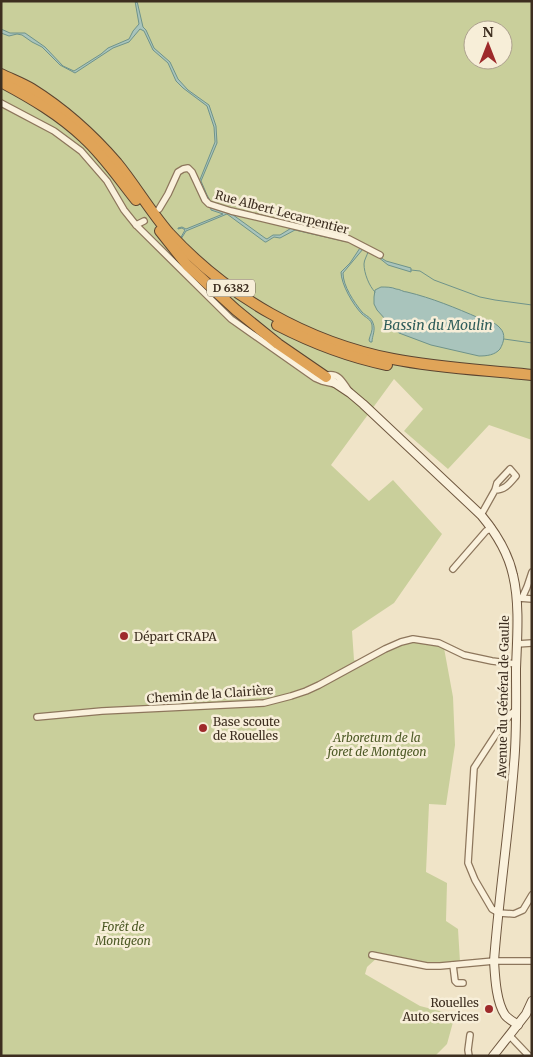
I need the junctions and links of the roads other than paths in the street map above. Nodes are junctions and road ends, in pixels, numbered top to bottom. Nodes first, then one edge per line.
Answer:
1 (1, 74) edge
2 (1, 82) edge
3 (1, 103) edge
4 (159, 209) dead end
5 (144, 221) dead end
6 (136, 225) junction
7 (156, 226) junction
8 (380, 255) dead end
9 (532, 375) edge
10 (324, 379) junction
11 (532, 382) edge
12 (350, 393) junction
13 (495, 490) dead end
14 (481, 515) junction
15 (492, 528) junction
16 (453, 569) dead end
17 (532, 572) edge
18 (519, 598) junction
19 (532, 599) edge
20 (532, 643) edge
21 (517, 644) junction
22 (517, 664) junction
23 (516, 710) junction
24 (37, 717) dead end
25 (532, 895) edge
26 (499, 913) junction
27 (372, 955) dead end
28 (494, 961) junction
29 (532, 961) edge
30 (453, 965) junction
31 (463, 983) dead end
32 (532, 1001) edge
33 (518, 1025) junction
34 (470, 1035) dead end
35 (509, 1035) junction
36 (469, 1056) edge
37 (493, 1056) edge
38 (529, 1056) edge

1 - 9 highway, D 6382
2 - 7 highway, D 6382
3 - 6 street
4 - 8 street, Rue Albert Lecarpentier
5 - 6 street
6 - 10 street
7 - 10 highway
7 - 11 highway, D 6382
10 - 12 street, Avenue du Général de Gaulle
10 - 12 street
12 - 14 street, Avenue du Général de Gaulle
13 - 14 street
14 - 15 street, Avenue du Général de Gaulle
15 - 16 street
15 - 18 street, Avenue du Général de Gaulle
17 - 18 street
18 - 19 street
18 - 21 street, Avenue du Général de Gaulle
20 - 21 street
21 - 22 street, Avenue du Général de Gaulle
22 - 23 street, Avenue du Général de Gaulle
22 - 24 street, Chemin de la Clairière
23 - 26 street, Avenue du Général de Gaulle
23 - 26 street
25 - 26 street
26 - 28 street, Avenue du Général de Gaulle
27 - 30 street
28 - 29 street
28 - 30 street
28 - 33 street, Avenue du Général de Gaulle
30 - 31 street
32 - 33 street
33 - 35 street
34 - 36 street
35 - 37 street
35 - 38 street

